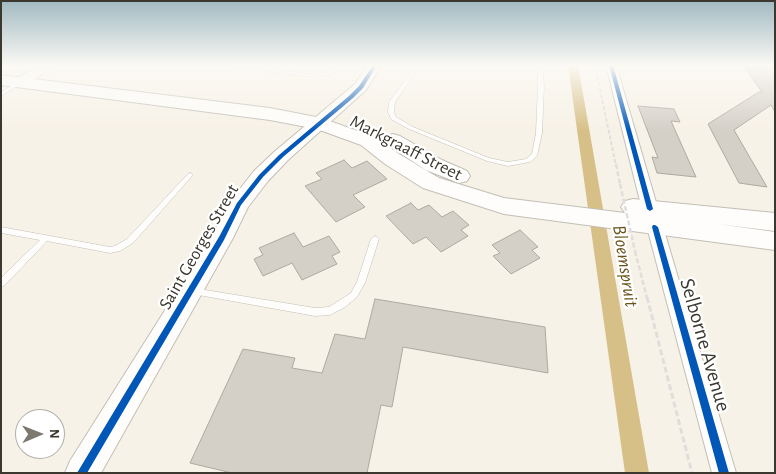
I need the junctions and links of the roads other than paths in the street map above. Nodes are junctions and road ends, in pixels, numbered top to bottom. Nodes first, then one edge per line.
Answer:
1 (13, 87) edge
2 (126, 87) edge
3 (361, 87) edge
4 (375, 87) edge
5 (403, 87) edge
6 (541, 87) edge
7 (617, 87) edge
8 (1, 98) edge
9 (335, 121) junction
10 (190, 175) dead end
11 (653, 218) junction
12 (775, 222) edge
13 (5, 230) edge
14 (1, 238) edge
15 (46, 238) junction
16 (375, 240) dead end
17 (775, 241) edge
18 (1, 284) edge
19 (191, 291) junction
20 (82, 473) edge
21 (724, 473) edge

1 - 8 main road
2 - 9 main road, Markgraaff Street
3 - 9 street, Saint Georges Street
4 - 9 street, Saint Georges Street
5 - 6 lane
7 - 11 street, Selborne Avenue
9 - 11 main road, Markgraaff Street
9 - 19 street, Saint Georges Street
10 - 15 lane
11 - 12 main road, Markgraaff Street
11 - 17 main road, Markgraaff Street
11 - 21 street, Selborne Avenue
13 - 14 lane
13 - 15 lane
15 - 18 lane
16 - 19 lane
19 - 20 street, Saint Georges Street

